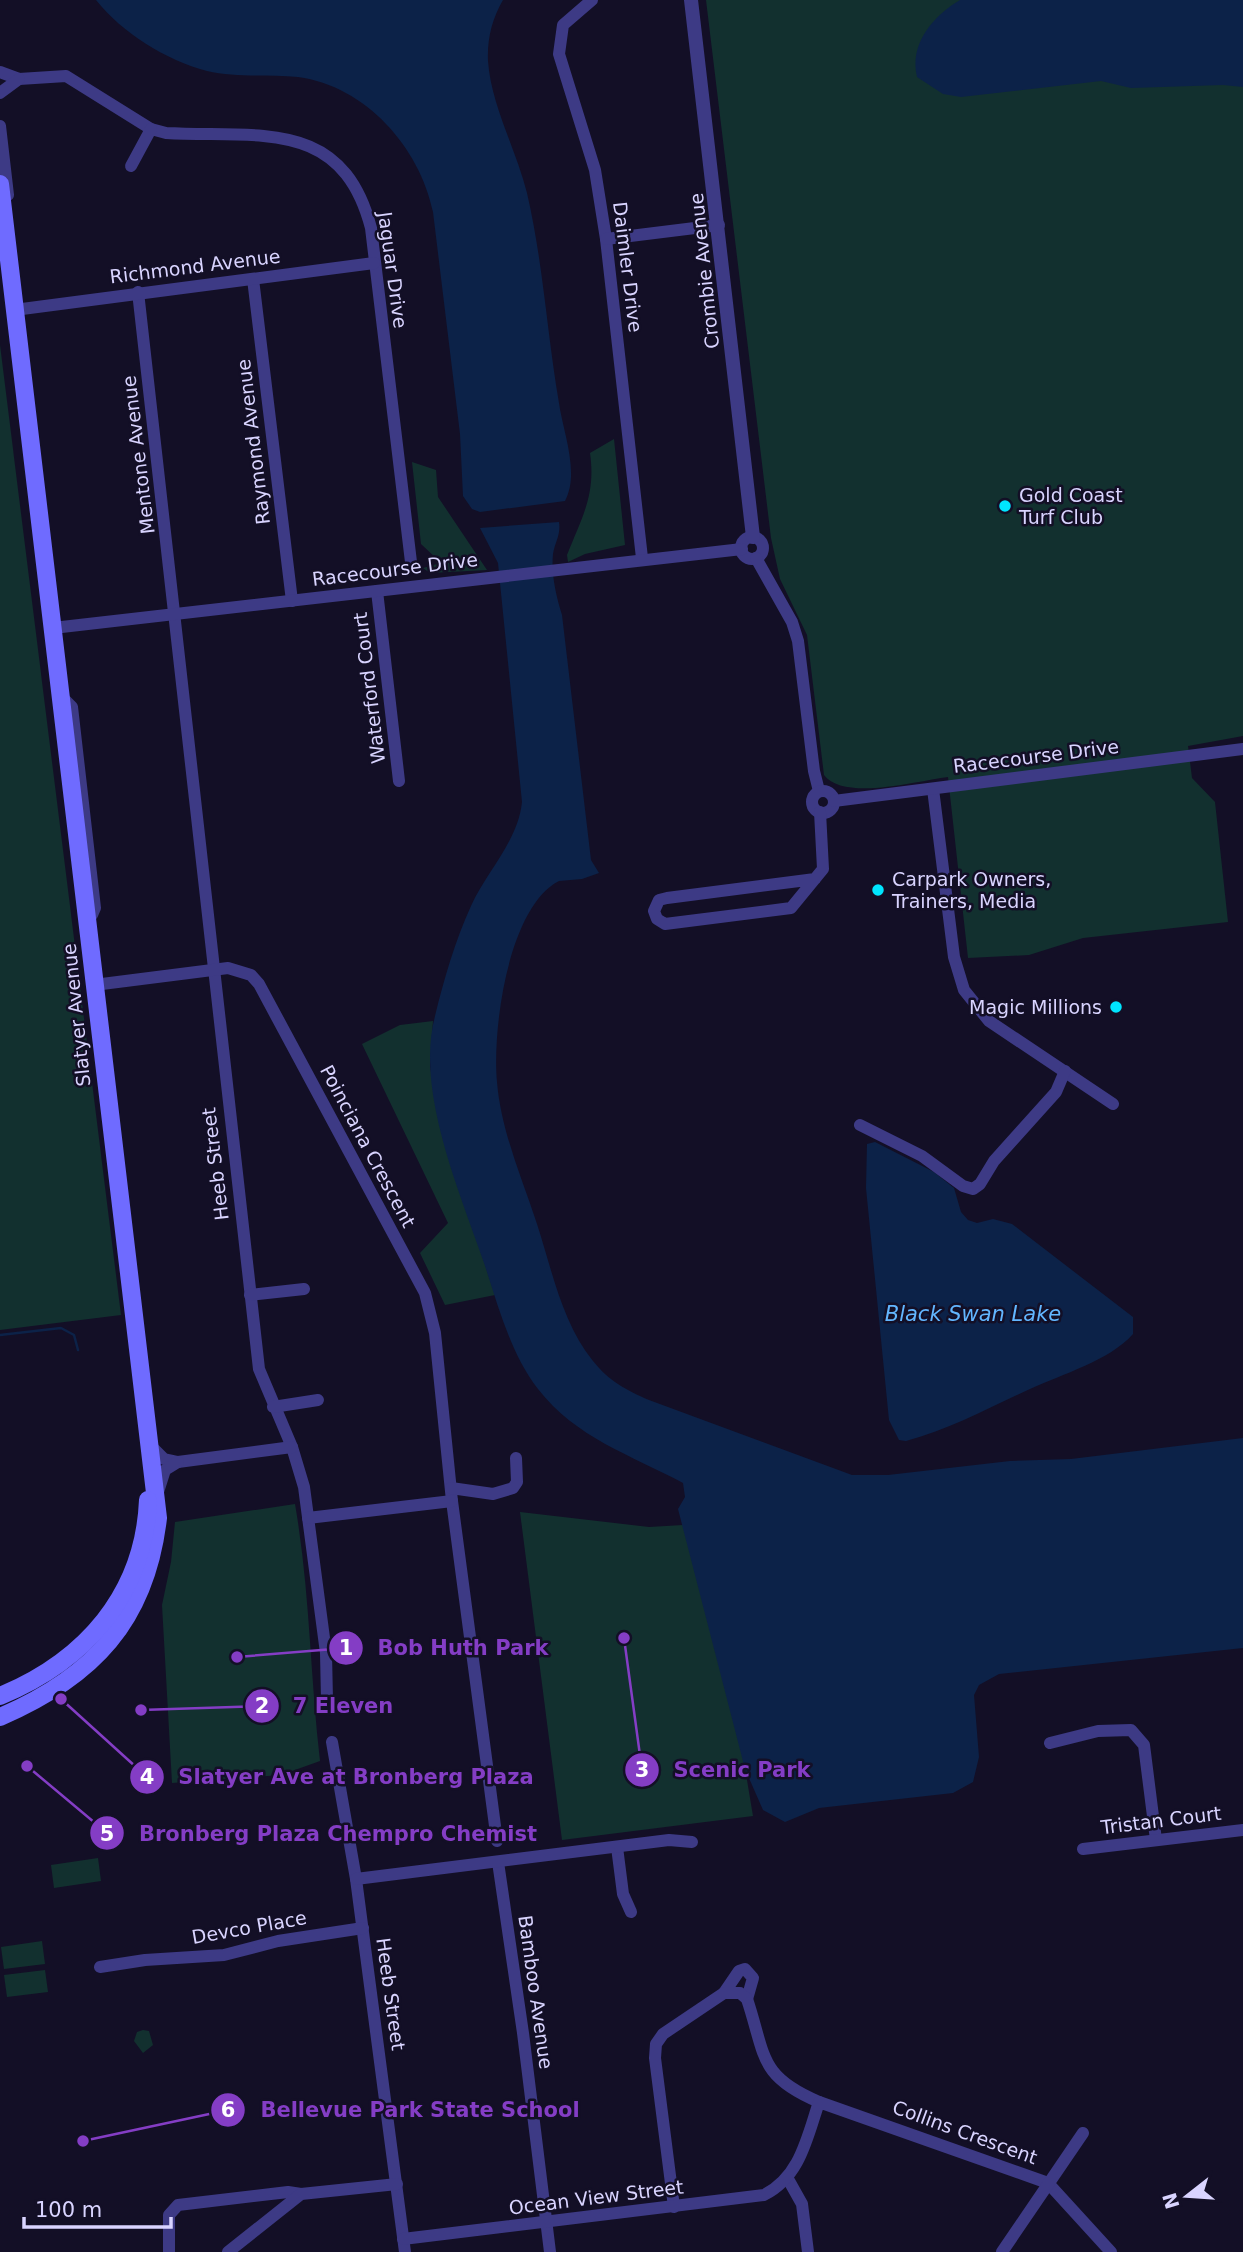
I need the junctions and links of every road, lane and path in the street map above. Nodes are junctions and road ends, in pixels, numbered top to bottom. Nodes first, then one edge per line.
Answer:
1 (592, 0) edge
2 (691, 0) edge
3 (0, 72) edge
4 (19, 79) junction
5 (0, 93) edge
6 (0, 126) edge
7 (150, 129) junction
8 (131, 166) dead end
9 (0, 184) edge
10 (719, 225) junction
11 (606, 239) junction
12 (374, 263) junction
13 (253, 279) junction
14 (138, 292) junction
15 (22, 309) junction
16 (753, 537) junction
17 (741, 549) junction
18 (642, 558) junction
19 (756, 558) junction
20 (45, 561) junction
21 (411, 562) dead end
22 (377, 592) junction
23 (292, 601) junction
24 (176, 615) junction
25 (53, 628) junction
26 (1243, 749) edge
27 (399, 781) dead end
28 (933, 789) junction
29 (819, 791) junction
30 (834, 801) junction
31 (820, 812) junction
32 (815, 879) junction
33 (212, 969) junction
34 (94, 985) junction
35 (1065, 1071) junction
36 (1113, 1104) dead end
37 (860, 1125) dead end
38 (304, 1289) dead end
39 (250, 1295) junction
40 (318, 1400) dead end
41 (273, 1407) junction
42 (146, 1441) junction
43 (292, 1447) junction
44 (516, 1458) dead end
45 (178, 1462) junction
46 (149, 1465) junction
47 (451, 1494) junction
48 (158, 1497) junction
49 (308, 1518) junction
50 (0, 1696) edge
51 (327, 1700) dead end
52 (0, 1717) edge
53 (332, 1742) dead end
54 (1050, 1743) dead end
55 (1243, 1830) edge
56 (1156, 1840) junction
57 (497, 1841) dead end
58 (692, 1842) dead end
59 (617, 1847) junction
60 (1083, 1849) dead end
61 (498, 1862) junction
62 (356, 1879) junction
63 (631, 1912) dead end
64 (363, 1928) junction
65 (100, 1967) dead end
66 (724, 1993) junction
67 (747, 1999) junction
68 (819, 2102) junction
69 (1083, 2133) dead end
70 (788, 2179) junction
71 (1048, 2183) junction
72 (397, 2184) junction
73 (301, 2194) junction
74 (674, 2207) junction
75 (546, 2222) junction
76 (404, 2246) edge
77 (169, 2252) edge
78 (228, 2252) edge
79 (550, 2252) edge
80 (808, 2252) edge
81 (1002, 2252) edge
82 (1111, 2252) edge

1 - 11 street, Daimler Drive
2 - 10 street, Crombie Avenue
3 - 4 street, Jaguar Drive
4 - 5 street
4 - 7 street, Jaguar Drive
6 - 15 street, Slatyer Avenue
7 - 8 street
7 - 12 street, Jaguar Drive
9 - 20 main road, Slatyer Avenue
10 - 11 street
10 - 16 street, Crombie Avenue
11 - 18 street, Daimler Drive
12 - 13 street, Richmond Avenue
12 - 21 street, Jaguar Drive
13 - 14 street, Richmond Avenue
13 - 23 street, Raymond Avenue
14 - 15 street, Richmond Avenue
14 - 24 street, Mentone Avenue
15 - 20 street, Slatyer Avenue
16 - 17 street
16 - 19 street
17 - 18 street, Racecourse Drive
17 - 19 street
18 - 22 street, Racecourse Drive
19 - 29 street
20 - 25 main road, Slatyer Avenue
22 - 23 street, Racecourse Drive
22 - 27 street, Waterford Court
23 - 24 street, Racecourse Drive
24 - 25 street, Racecourse Drive
24 - 33 street, Heeb Street
25 - 34 main road, Slatyer Avenue
26 - 28 street, Racecourse Drive
28 - 30 street, Racecourse Drive
28 - 35 street
29 - 30 street
29 - 31 street
30 - 31 street
31 - 32 street
32 - 32 street
33 - 34 street, Poinciana Crescent
33 - 39 street, Heeb Street
33 - 47 street, Poinciana Crescent
34 - 42 main road, Slatyer Avenue
35 - 36 street
35 - 37 street
38 - 39 street
39 - 41 street, Heeb Street
40 - 41 street
41 - 43 street, Heeb Street
42 - 45 street
42 - 46 main road, Slatyer Avenue
43 - 45 street
43 - 49 street, Heeb Street
44 - 47 street
45 - 48 street
46 - 48 main road, Slatyer Avenue
46 - 50 main road, Slatyer Avenue
47 - 49 street
47 - 57 street
48 - 52 main road, Slatyer Avenue
49 - 51 street, Heeb Street
53 - 62 street, Heeb Street
54 - 56 street
55 - 56 street, Tristan Court
56 - 60 street, Tristan Court
58 - 59 street
59 - 61 street
59 - 63 street
61 - 62 street
61 - 75 street, Bamboo Avenue
62 - 64 street, Heeb Street
64 - 65 street, Devco Place
64 - 72 street, Heeb Street
66 - 67 street
66 - 67 street, Collins Crescent
66 - 74 street, Collins Crescent
67 - 68 street, Collins Crescent
68 - 70 street
68 - 71 street, Collins Crescent
69 - 71 street
70 - 74 street, Ocean View Street
70 - 80 street
71 - 81 street
71 - 82 street, Collins Crescent
72 - 73 street
72 - 76 street, Heeb Street
73 - 77 street
73 - 78 street
74 - 75 street, Ocean View Street
75 - 76 street, Ocean View Street
75 - 79 street, Bamboo Avenue

